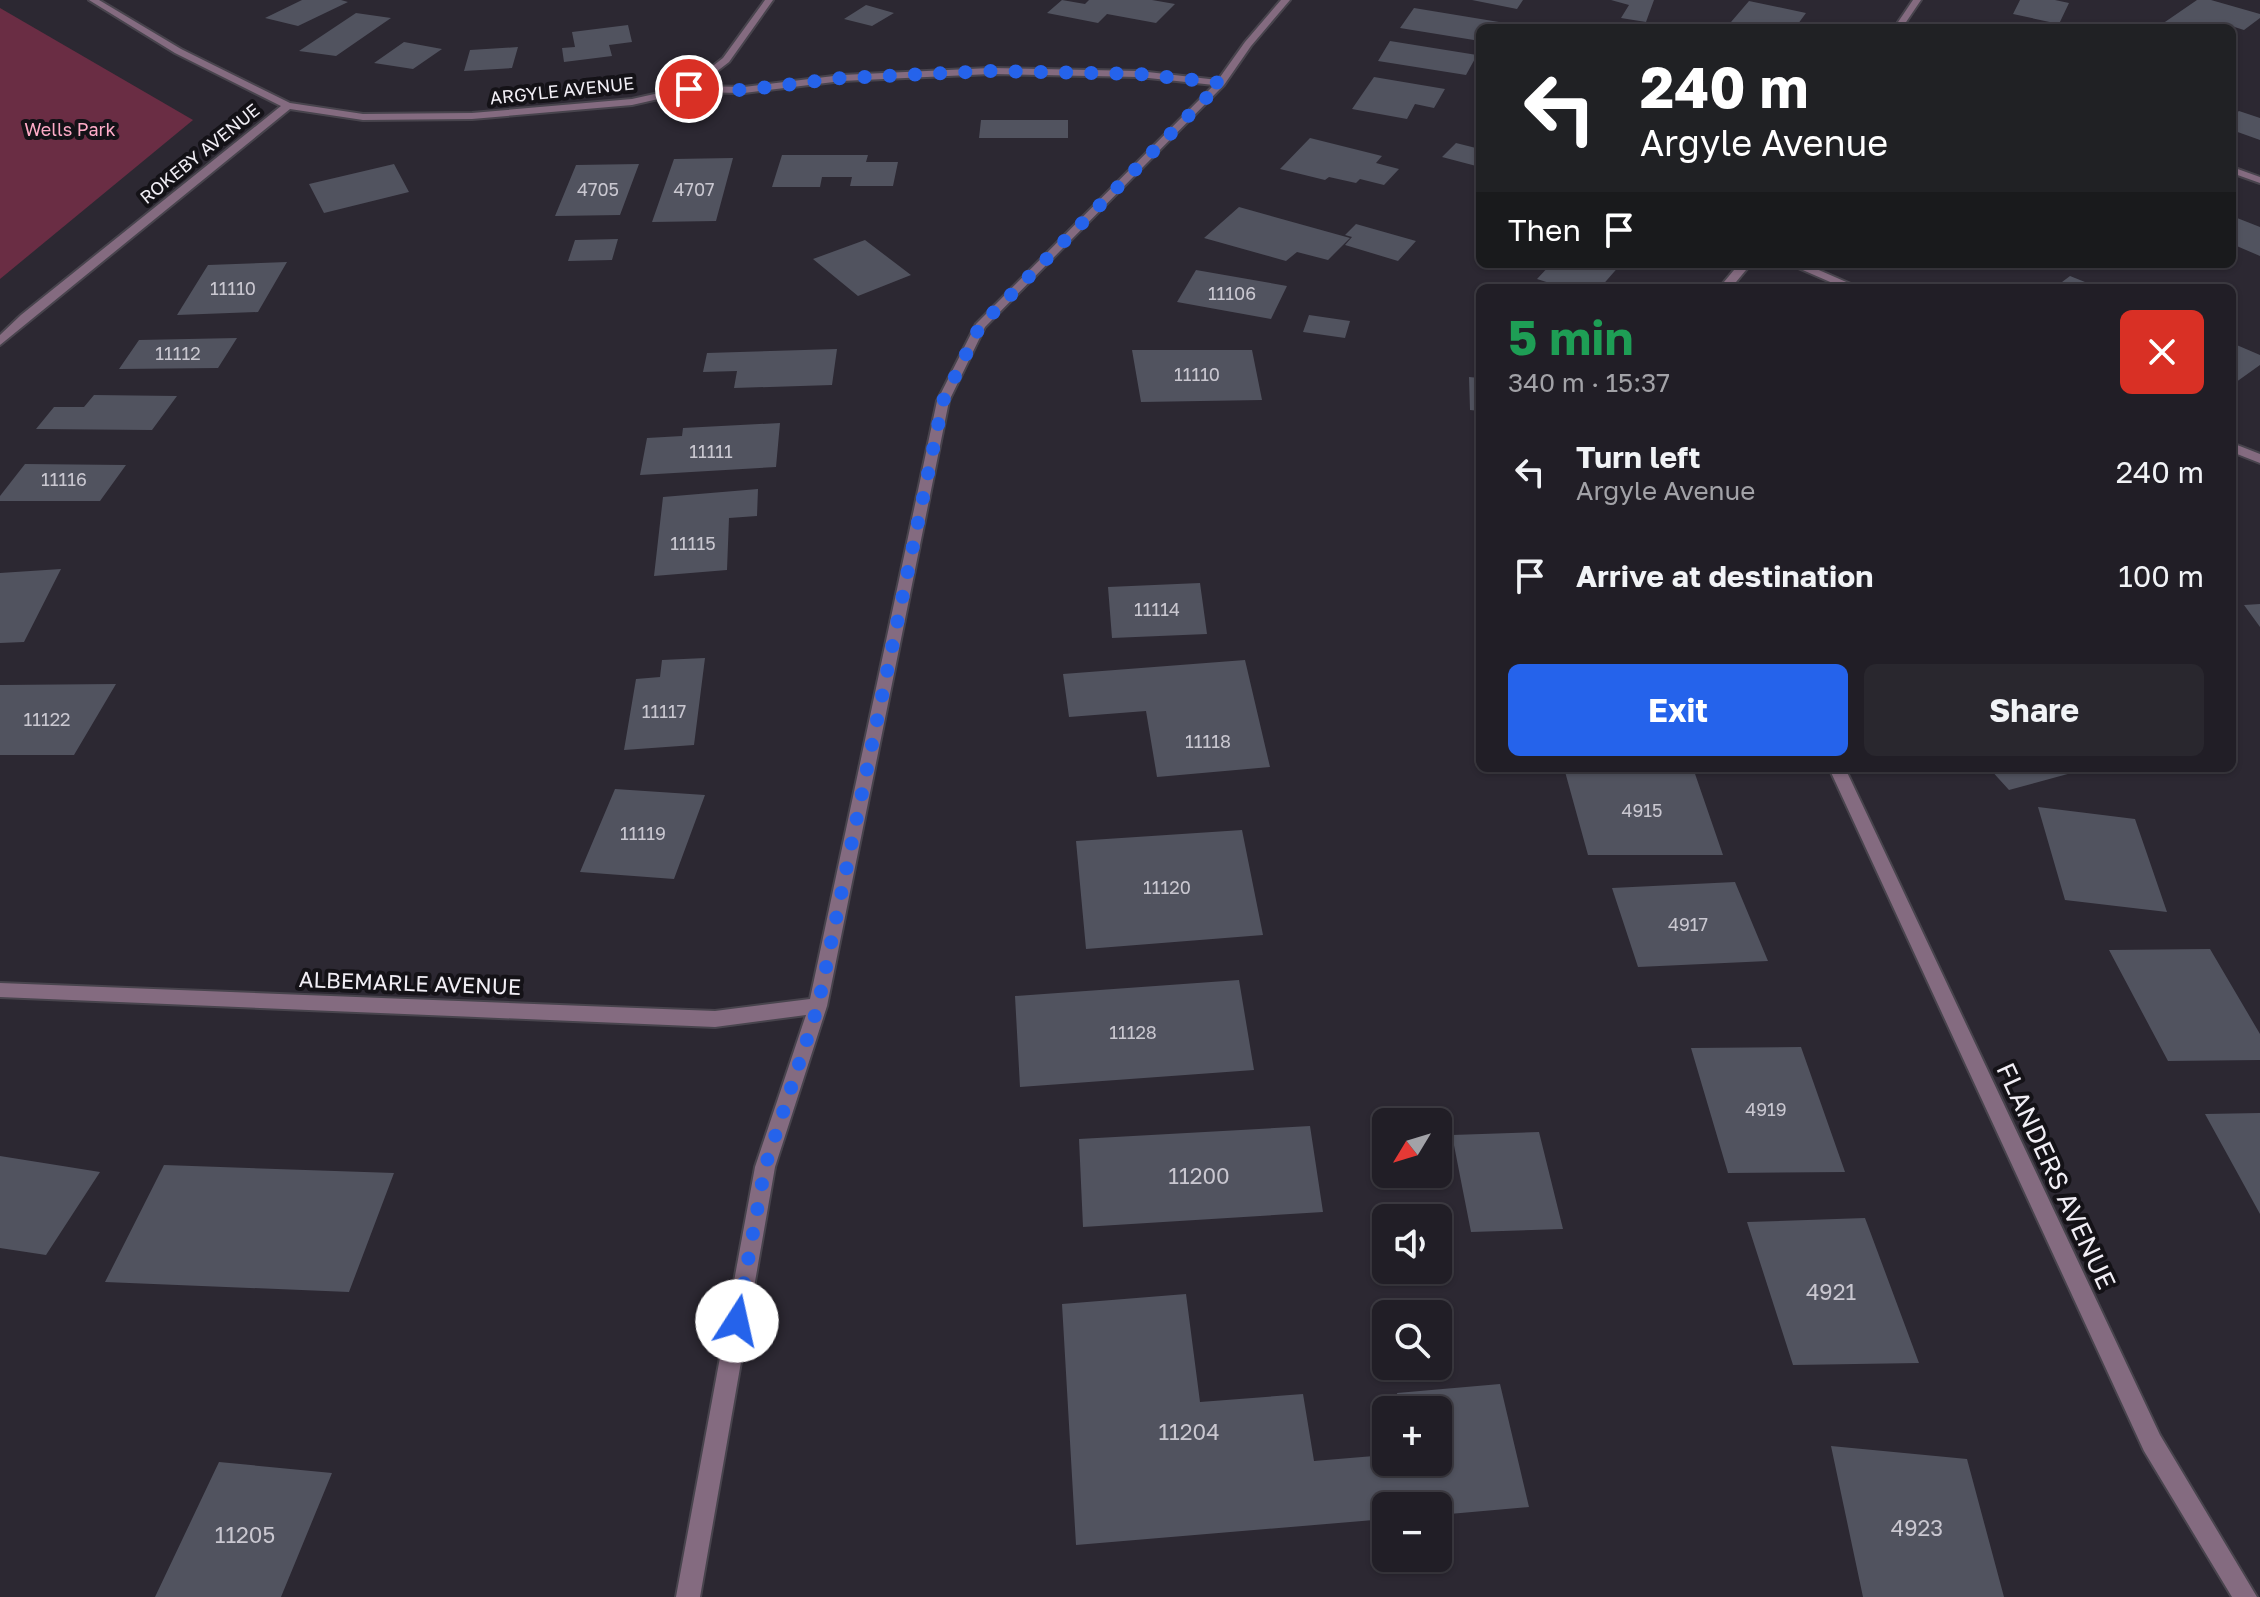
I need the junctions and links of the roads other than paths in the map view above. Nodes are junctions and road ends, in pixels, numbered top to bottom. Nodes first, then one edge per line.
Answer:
1 (93, 0) edge
2 (769, 0) edge
3 (1286, 0) edge
4 (1917, 0) edge
5 (1901, 24) edge
6 (1221, 83) junction
7 (689, 89) junction
8 (288, 106) junction
9 (2236, 171) edge
10 (2260, 180) edge
11 (1742, 268) edge
12 (1805, 268) edge
13 (1728, 284) edge
14 (1844, 284) edge
15 (0, 341) edge
16 (2236, 449) edge
17 (2260, 459) edge
18 (1839, 772) edge
19 (0, 990) edge
20 (818, 1006) junction
21 (688, 1597) edge
22 (2245, 1597) edge

1 - 8 street, ROKEBY AVENUE
2 - 7 street
3 - 6 street
4 - 5 street
6 - 7 street, ARGYLE AVENUE
6 - 20 street
7 - 8 street, ARGYLE AVENUE
8 - 15 street, ROKEBY AVENUE
9 - 10 street
11 - 13 street
12 - 14 street
16 - 17 street
18 - 22 street, FLANDERS AVENUE
19 - 20 street, ALBEMARLE AVENUE
20 - 21 street

